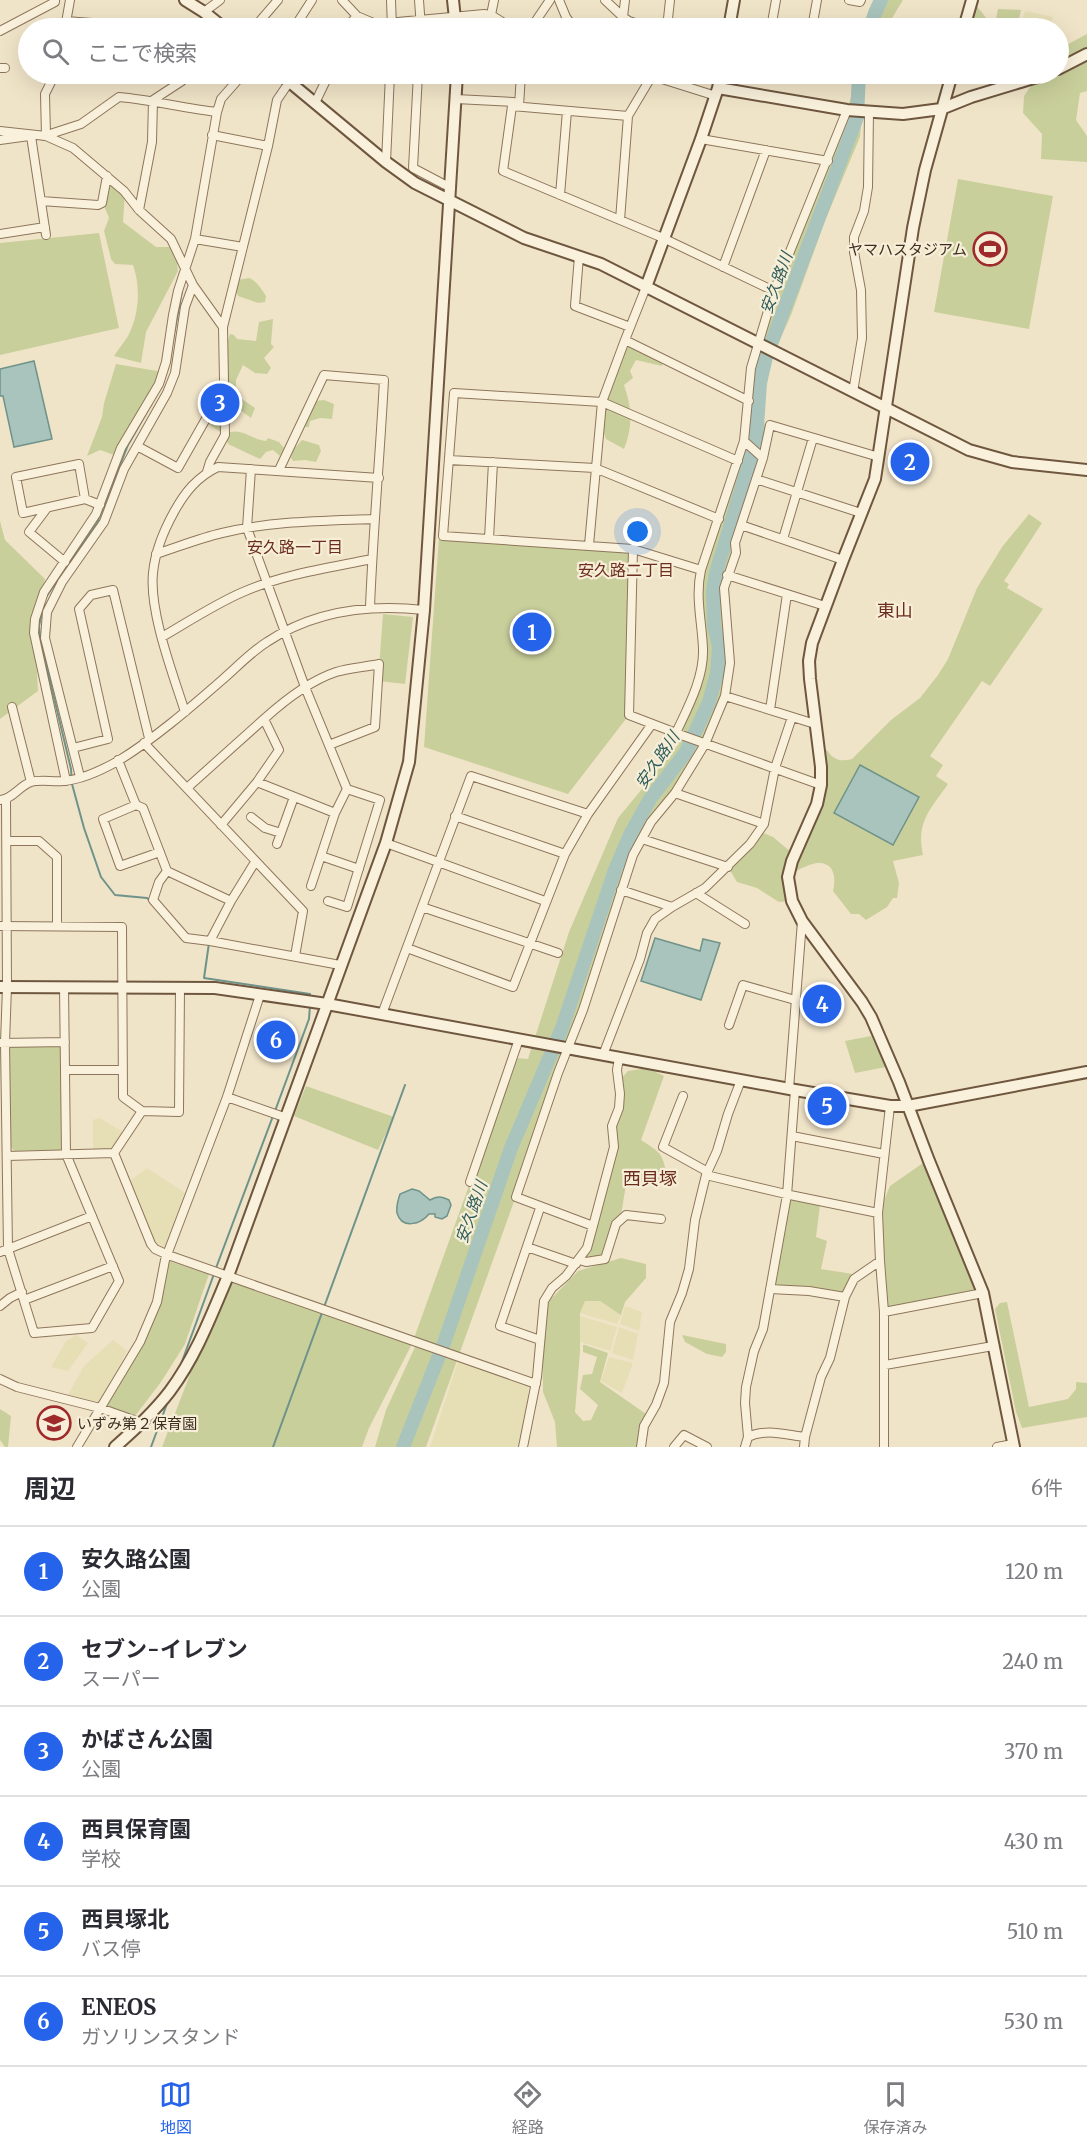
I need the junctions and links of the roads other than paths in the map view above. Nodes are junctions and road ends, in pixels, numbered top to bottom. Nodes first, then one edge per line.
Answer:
1 (55, 0) edge
2 (70, 0) edge
3 (185, 0) edge
4 (220, 0) edge
5 (278, 0) edge
6 (312, 0) edge
7 (342, 0) edge
8 (391, 0) edge
9 (419, 0) edge
10 (453, 0) edge
11 (494, 0) edge
12 (550, 0) edge
13 (559, 0) edge
14 (605, 0) edge
15 (625, 0) edge
16 (669, 0) edge
17 (734, 0) edge
18 (776, 0) edge
19 (817, 0) edge
20 (849, 0) edge
21 (861, 0) edge
22 (972, 0) edge
23 (491, 15) junction
24 (357, 16) joint
25 (623, 17) joint
26 (25, 18) edge
27 (67, 18) edge
28 (206, 18) edge
29 (209, 18) edge
30 (263, 18) edge
31 (300, 18) edge
32 (362, 18) edge
33 (392, 18) edge
34 (420, 18) edge
35 (455, 18) edge
36 (478, 18) edge
37 (496, 18) edge
38 (538, 18) edge
39 (567, 18) edge
40 (668, 18) edge
41 (731, 18) edge
42 (773, 18) edge
43 (814, 18) edge
44 (967, 18) edge
45 (18, 22) edge
46 (0, 31) edge
47 (1087, 54) edge
48 (1069, 64) edge
49 (50, 84) edge
50 (177, 84) edge
51 (234, 84) edge
52 (288, 84) edge
53 (293, 84) edge
54 (324, 84) edge
55 (390, 84) edge
56 (417, 84) edge
57 (457, 84) edge
58 (520, 84) edge
59 (645, 84) edge
60 (687, 84) edge
61 (719, 84) edge
62 (949, 84) edge
63 (1014, 84) edge
64 (717, 92) junction
65 (456, 99) junction
66 (153, 100) junction
67 (315, 103) junction
68 (516, 106) junction
69 (941, 109) junction
70 (849, 110) junction
71 (567, 111) junction
72 (217, 112) junction
73 (867, 112) junction
74 (628, 116) junction
75 (0, 131) edge
76 (212, 135) junction
77 (31, 136) junction
78 (46, 136) junction
79 (701, 139) junction
80 (0, 140) edge
81 (267, 147) junction
82 (766, 150) junction
83 (828, 161) junction
84 (386, 162) junction
85 (107, 176) junction
86 (451, 188) junction
87 (560, 195) junction
88 (41, 201) junction
89 (450, 201) junction
90 (139, 210) junction
91 (620, 220) junction
92 (0, 234) edge
93 (663, 238) junction
94 (195, 239) junction
95 (243, 247) junction
96 (579, 256) junction
97 (723, 267) junction
98 (187, 270) junction
99 (193, 285) junction
100 (646, 287) junction
101 (774, 291) junction
102 (223, 327) junction
103 (630, 327) junction
104 (625, 340) junction
105 (758, 344) junction
106 (225, 385) junction
107 (853, 392) junction
108 (748, 401) junction
109 (602, 402) junction
110 (886, 406) junction
111 (143, 411) junction
112 (153, 417) junction
113 (813, 438) junction
114 (746, 442) junction
115 (137, 446) junction
116 (761, 457) junction
117 (879, 457) junction
118 (449, 460) junction
119 (738, 461) junction
120 (493, 462) junction
121 (595, 468) junction
122 (251, 469) junction
123 (279, 470) junction
124 (1087, 470) edge
125 (207, 472) junction
126 (379, 478) junction
127 (756, 479) junction
128 (796, 493) junction
129 (85, 499) junction
130 (100, 505) junction
131 (47, 508) junction
132 (861, 513) junction
133 (374, 519) junction
134 (719, 519) junction
135 (741, 525) junction
136 (247, 528) junction
137 (489, 539) junction
138 (783, 539) junction
139 (589, 545) junction
140 (633, 549) junction
141 (156, 554) junction
142 (372, 559) junction
143 (843, 560) junction
144 (65, 562) junction
145 (701, 570) junction
146 (728, 575) junction
147 (55, 576) junction
148 (62, 582) junction
149 (266, 583) junction
150 (788, 594) junction
151 (825, 606) junction
152 (370, 607) junction
153 (424, 610) junction
154 (284, 632) junction
155 (162, 637) junction
156 (305, 687) junction
157 (725, 696) junction
158 (12, 707) dead end
159 (770, 710) junction
160 (185, 712) junction
161 (792, 717) junction
162 (264, 719) junction
163 (652, 724) junction
164 (815, 724) junction
165 (680, 735) junction
166 (146, 740) junction
167 (329, 744) junction
168 (705, 744) junction
169 (73, 748) junction
170 (118, 760) junction
171 (775, 768) junction
172 (80, 777) junction
173 (66, 781) junction
174 (31, 782) junction
175 (257, 782) junction
176 (821, 785) junction
177 (187, 788) junction
178 (347, 789) junction
179 (675, 793) junction
180 (294, 797) junction
181 (3, 800) edge
182 (136, 805) junction
183 (334, 813) junction
184 (588, 814) junction
185 (454, 816) junction
186 (251, 817) dead end
187 (764, 824) junction
188 (221, 825) junction
189 (281, 833) junction
190 (642, 839) junction
191 (7, 841) junction
192 (386, 843) junction
193 (277, 844) dead end
194 (160, 852) junction
195 (565, 854) junction
196 (321, 856) junction
197 (255, 862) junction
198 (438, 863) junction
199 (728, 867) junction
200 (359, 869) junction
201 (167, 871) junction
202 (3, 872) edge
203 (311, 885) dead end
204 (621, 890) junction
205 (696, 893) junction
206 (231, 901) junction
207 (328, 901) dead end
208 (545, 901) junction
209 (422, 907) junction
210 (672, 907) junction
211 (802, 921) junction
212 (745, 924) dead end
213 (3, 926) edge
214 (57, 926) junction
215 (210, 941) junction
216 (530, 943) junction
217 (407, 948) junction
218 (558, 953) dead end
219 (295, 956) junction
220 (340, 965) junction
221 (122, 986) junction
222 (4, 987) edge
223 (64, 987) junction
224 (180, 987) junction
225 (260, 995) junction
226 (795, 1000) junction
227 (327, 1004) junction
228 (382, 1014) junction
229 (729, 1025) dead end
230 (519, 1039) junction
231 (65, 1042) junction
232 (3, 1043) edge
233 (568, 1048) junction
234 (603, 1055) junction
235 (619, 1058) junction
236 (65, 1070) junction
237 (122, 1070) junction
238 (1087, 1072) edge
239 (741, 1080) junction
240 (792, 1090) junction
241 (3, 1092) edge
242 (683, 1096) dead end
243 (227, 1097) junction
244 (890, 1106) junction
245 (908, 1106) junction
246 (142, 1111) junction
247 (284, 1117) junction
248 (792, 1136) junction
249 (3, 1145) edge
250 (66, 1154) junction
251 (114, 1154) junction
252 (884, 1154) junction
253 (7, 1156) junction
254 (707, 1174) junction
255 (470, 1182) dead end
256 (787, 1195) junction
257 (540, 1208) junction
258 (878, 1213) junction
259 (92, 1216) junction
260 (661, 1219) dead end
261 (593, 1226) junction
262 (527, 1247) junction
263 (4, 1251) edge
264 (168, 1255) junction
265 (880, 1261) junction
266 (578, 1262) junction
267 (113, 1266) junction
268 (228, 1276) junction
269 (770, 1289) junction
270 (983, 1293) junction
271 (23, 1296) junction
272 (845, 1298) junction
273 (0, 1306) edge
274 (885, 1311) junction
275 (540, 1340) junction
276 (993, 1346) junction
277 (885, 1365) junction
278 (0, 1380) edge
279 (536, 1384) junction
280 (100, 1408) junction
281 (142, 1423) junction
282 (748, 1437) junction
283 (805, 1437) junction
284 (1013, 1445) edge
285 (77, 1447) edge
286 (115, 1447) edge
287 (523, 1447) edge
288 (641, 1447) edge
289 (674, 1447) edge
290 (707, 1447) edge
291 (745, 1447) edge
292 (804, 1447) edge
293 (884, 1447) edge
294 (997, 1447) edge

1 - 26 street
2 - 27 street
3 - 28 street
4 - 29 street
5 - 30 street
6 - 31 street
7 - 24 street
8 - 33 street
9 - 34 street
10 - 35 street
11 - 23 street
12 - 38 street
13 - 39 street
14 - 25 street
15 - 25 street
16 - 40 street
17 - 41 street
18 - 42 street
19 - 43 street
20 - 21 street
22 - 44 street
23 - 36 street
23 - 37 street
24 - 32 street
45 - 46 street
47 - 48 street
49 - 78 street
50 - 66 street
51 - 72 street
52 - 81 street
53 - 67 street
54 - 67 street
55 - 84 street
56 - 86 street
57 - 65 street
58 - 68 street
59 - 74 street
60 - 64 street
61 - 64 street
62 - 69 street
63 - 69 street
64 - 70 street
64 - 79 street
65 - 68 street
65 - 86 street
66 - 72 street
66 - 78 street
66 - 90 street
67 - 84 street
68 - 71 street
68 - 87 street
69 - 73 street
69 - 110 street
70 - 73 street
70 - 83 street
71 - 74 street
71 - 87 street
72 - 76 street
73 - 107 street
74 - 91 street
75 - 78 street
76 - 81 street
76 - 94 street
77 - 78 street
77 - 80 street
77 - 88 street
78 - 85 street
79 - 82 street
79 - 93 street
81 - 95 street
82 - 83 street
82 - 97 street
83 - 101 street
84 - 89 street
85 - 88 street
85 - 90 street
86 - 89 street
87 - 91 street
88 - 92 street
89 - 96 street
89 - 153 street
90 - 98 street
91 - 93 street
93 - 97 street
93 - 100 street
94 - 95 street
94 - 98 street
95 - 102 street
96 - 100 street
96 - 103 street
97 - 101 street
98 - 99 street
98 - 111 street
99 - 102 street
99 - 112 street
100 - 103 street
100 - 105 street
101 - 105 street
102 - 106 street
103 - 104 street
104 - 108 street
104 - 109 street
105 - 107 street
105 - 108 street
106 - 115 street
106 - 125 street
107 - 110 street
108 - 114 street
109 - 118 street
109 - 119 street
109 - 121 street
110 - 117 street
110 - 124 street
111 - 112 street
111 - 130 street
112 - 115 street
113 - 116 street
113 - 117 street
113 - 128 street
114 - 116 street
114 - 119 street
115 - 148 street
116 - 127 street
117 - 132 street
118 - 120 street
118 - 137 street
119 - 134 street
120 - 121 street
120 - 137 street
121 - 134 street
121 - 139 street
122 - 123 street
122 - 125 street
122 - 136 street
123 - 126 street
123 - 126 street
125 - 141 street
126 - 133 street
127 - 128 street
127 - 135 street
128 - 132 street
128 - 138 street
129 - 130 street
129 - 131 street
129 - 131 street
130 - 144 street
131 - 144 street
132 - 143 street
133 - 136 street
133 - 142 street
134 - 145 street
135 - 138 street
135 - 146 street
136 - 141 street
136 - 149 street
137 - 139 street
138 - 143 street
139 - 140 street
140 - 145 street
140 - 163 street
141 - 155 street
142 - 149 street
142 - 152 street
143 - 151 street
144 - 147 street
145 - 165 street
146 - 150 street
146 - 157 street
147 - 148 street
147 - 173 street
148 - 169 street
149 - 154 street
149 - 155 street
150 - 151 street
150 - 159 street
151 - 164 street
152 - 153 street
152 - 154 street
153 - 192 street
154 - 156 street
154 - 160 street
155 - 160 street
156 - 162 street
156 - 167 street
156 - 167 street
157 - 159 street
157 - 168 street
158 - 174 street
159 - 161 street
160 - 166 street
161 - 164 street
161 - 171 street
162 - 175 street
162 - 177 street
163 - 165 street
163 - 184 street
164 - 176 street
165 - 168 street
166 - 169 street
166 - 170 street
166 - 177 street
167 - 178 street
168 - 171 street
168 - 179 street
169 - 172 street
170 - 172 street
170 - 182 street
171 - 176 street
171 - 187 street
172 - 173 street
173 - 174 street
174 - 181 street
175 - 180 street
175 - 188 street
176 - 211 street
177 - 188 street
178 - 183 street
178 - 200 street
179 - 187 street
179 - 190 street
180 - 183 street
180 - 189 street
181 - 191 street
182 - 194 street
182 - 194 street
183 - 196 street
184 - 185 street
184 - 195 street
185 - 195 street
185 - 198 street
186 - 189 street
187 - 199 street
188 - 197 street
189 - 193 street
190 - 199 street
190 - 204 street
191 - 202 street
191 - 214 street
192 - 198 street
192 - 220 street
194 - 201 street
195 - 208 street
196 - 200 street
196 - 203 street
197 - 206 street
197 - 219 street
198 - 208 street
198 - 209 street
199 - 205 street
200 - 207 street
201 - 206 street
201 - 215 street
202 - 213 street
204 - 210 street
204 - 233 street
205 - 210 street
205 - 212 street
206 - 215 street
208 - 216 street
209 - 216 street
209 - 217 street
210 - 234 street
211 - 226 street
211 - 245 street
213 - 214 street
213 - 222 street
214 - 221 street
215 - 219 street
216 - 217 street
216 - 218 street
217 - 228 street
219 - 220 street
220 - 227 street
221 - 223 street
221 - 224 street
221 - 237 street
222 - 223 street
222 - 232 street
223 - 231 street
224 - 225 street
224 - 246 street
225 - 227 street
225 - 243 street
226 - 229 street
226 - 240 street
227 - 228 street
227 - 247 street
228 - 230 street
230 - 233 street
230 - 255 street
231 - 232 street
231 - 236 street
232 - 241 street
233 - 234 street
233 - 257 street
234 - 235 street
235 - 239 street
235 - 261 street
236 - 237 street
236 - 250 street
237 - 246 street
238 - 245 street
239 - 240 street
239 - 254 street
240 - 244 street
240 - 248 street
241 - 249 street
242 - 254 street
243 - 247 street
243 - 264 street
244 - 245 street
244 - 252 street
245 - 270 street
246 - 251 street
247 - 268 street
248 - 252 street
248 - 256 street
249 - 253 street
250 - 251 street
250 - 253 street
250 - 259 street
251 - 264 street
252 - 258 street
253 - 263 street
254 - 256 street
254 - 288 street
256 - 258 street
256 - 269 street
257 - 261 street
257 - 262 street
258 - 265 street
259 - 263 street
259 - 267 street
260 - 266 street
261 - 266 street
262 - 266 street
262 - 275 street
263 - 271 street
264 - 268 street
264 - 280 street
265 - 272 street
265 - 274 street
266 - 275 street
267 - 271 street
267 - 271 street
268 - 279 street
268 - 281 street
269 - 272 street
269 - 282 street
270 - 274 street
270 - 276 street
271 - 273 street
272 - 283 street
274 - 277 street
275 - 279 street
276 - 277 street
276 - 284 street
277 - 293 street
278 - 280 street
279 - 287 street
280 - 281 street
280 - 285 street
281 - 286 street
282 - 283 street
282 - 291 street
283 - 292 street
284 - 294 street
289 - 290 street

